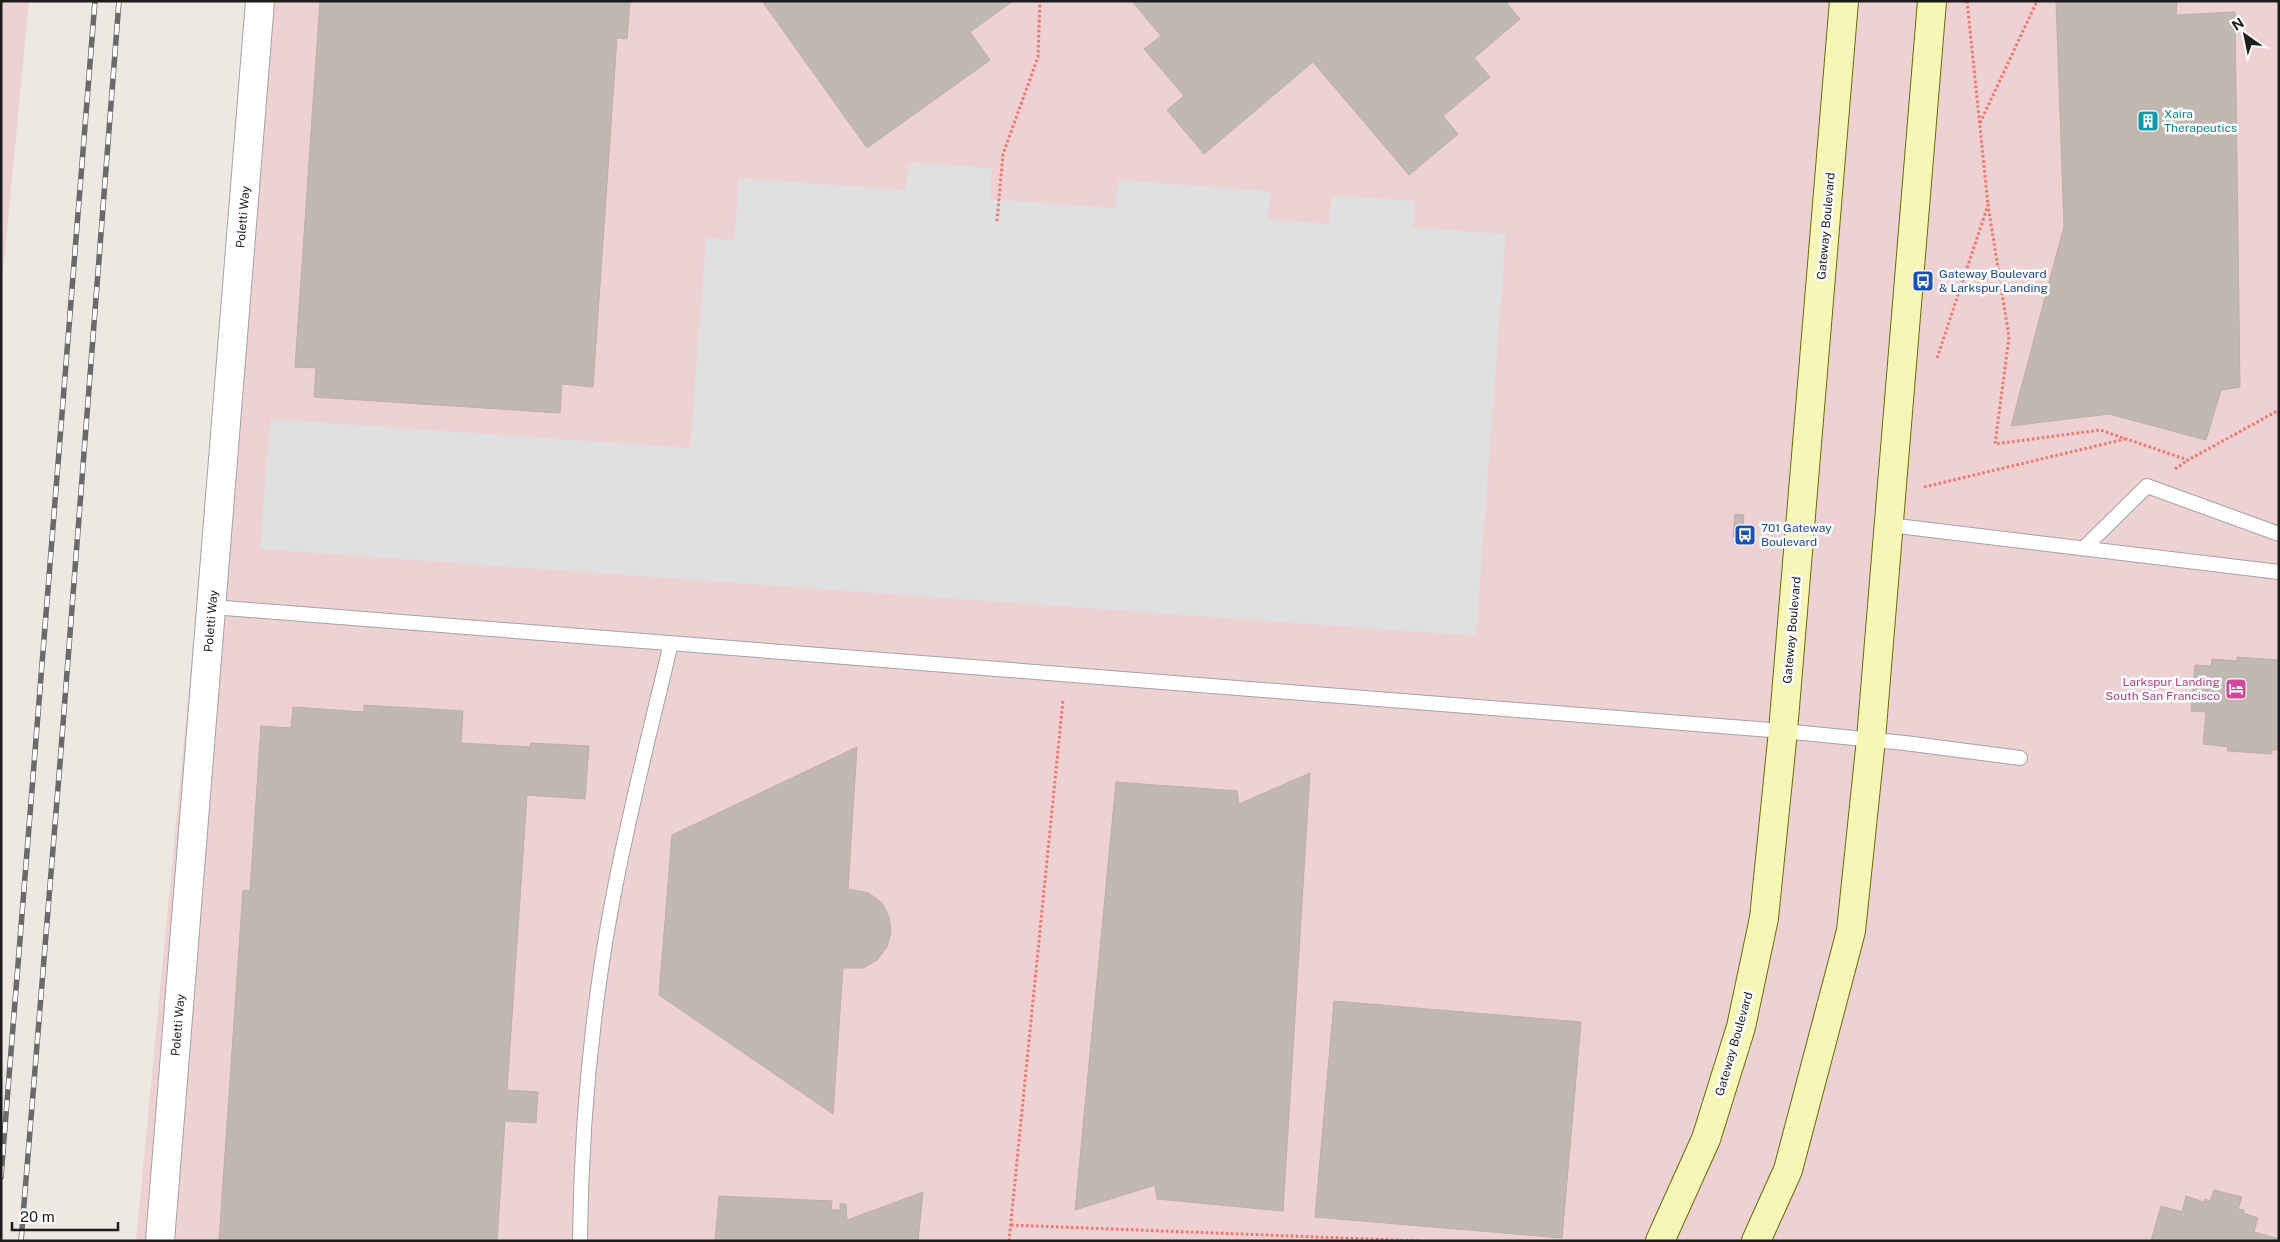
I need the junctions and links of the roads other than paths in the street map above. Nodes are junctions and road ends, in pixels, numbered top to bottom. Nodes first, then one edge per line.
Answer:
1 (260, 1) edge
2 (1844, 1) edge
3 (1932, 1) edge
4 (1889, 525) junction
5 (2279, 534) edge
6 (2084, 548) junction
7 (2279, 572) edge
8 (212, 607) junction
9 (671, 643) junction
10 (1784, 731) junction
11 (1871, 739) junction
12 (2020, 758) dead end
13 (160, 1241) edge
14 (580, 1241) edge
15 (1660, 1241) edge
16 (1756, 1241) edge

1 - 8 street, Poletti Way
2 - 10 main road, Gateway Boulevard
3 - 4 main road
4 - 6 lane
4 - 11 main road
5 - 6 lane
6 - 7 lane
8 - 9 lane
8 - 13 street, Poletti Way
9 - 10 lane
9 - 14 lane
10 - 11 lane
10 - 15 main road, Gateway Boulevard
11 - 12 lane
11 - 16 main road

